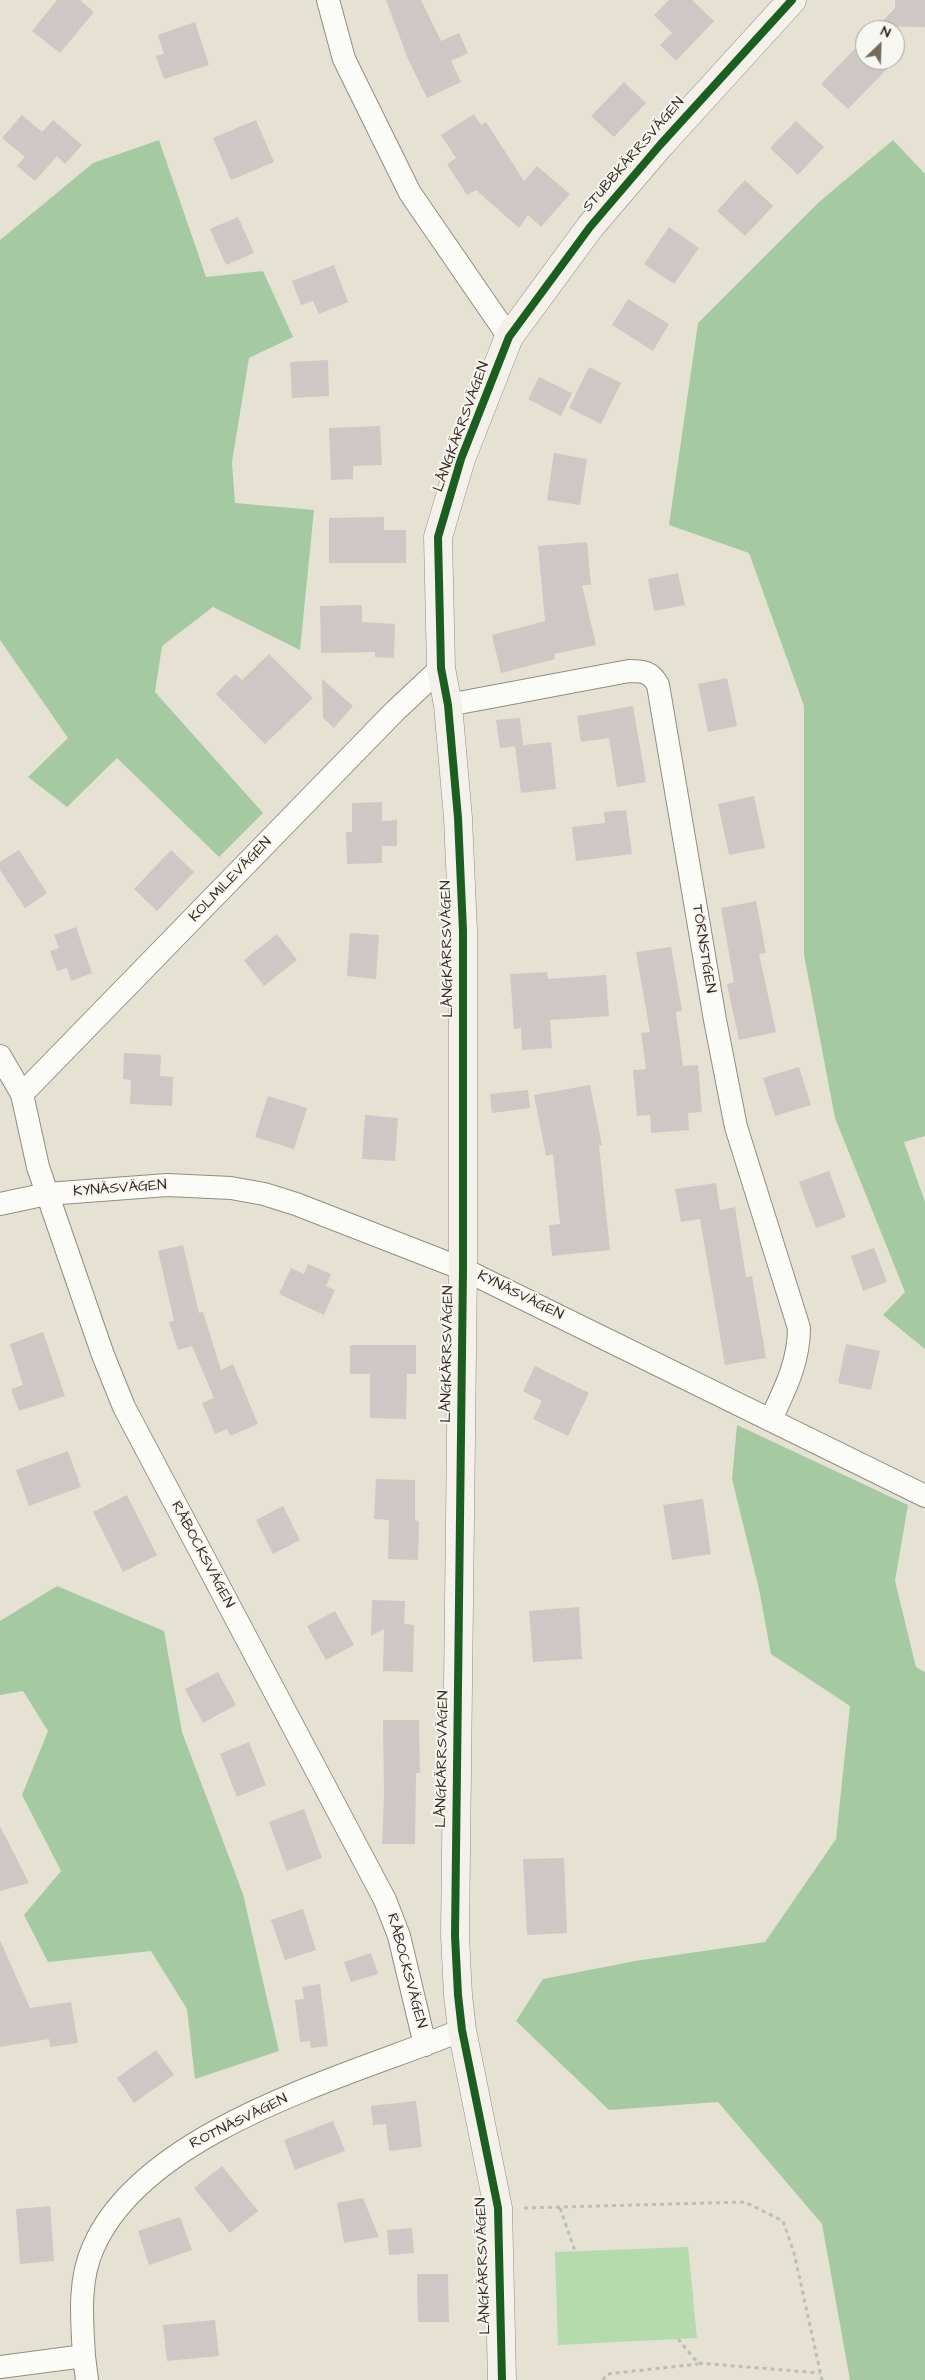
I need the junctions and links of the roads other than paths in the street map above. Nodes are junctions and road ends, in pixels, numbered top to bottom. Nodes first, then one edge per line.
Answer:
1 (328, 0) edge
2 (792, 0) edge
3 (509, 337) junction
4 (441, 668) junction
5 (448, 705) junction
6 (0, 1056) edge
7 (22, 1094) junction
8 (47, 1194) junction
9 (0, 1204) edge
10 (463, 1269) junction
11 (772, 1419) junction
12 (925, 1496) edge
13 (462, 2030) junction
14 (426, 2045) junction
15 (84, 2356) junction
16 (0, 2367) edge
17 (87, 2380) edge
18 (502, 2380) edge

1 - 3 street
2 - 3 street, STUBBKÄRRSVÄGEN
3 - 4 street, LÅNGKÄRRSVÄGEN
4 - 5 street, LÅNGKÄRRSVÄGEN
4 - 7 street, KOLMILEVÄGEN
5 - 10 street, LÅNGKÄRRSVÄGEN
5 - 11 street, TÖRNSTIGEN
6 - 7 street, RÅBOCKSVÄGEN
7 - 8 street, RÅBOCKSVÄGEN
8 - 9 street, KYNÄSVÄGEN
8 - 10 street, KYNÄSVÄGEN
8 - 14 street, RÅBOCKSVÄGEN
10 - 11 street, KYNÄSVÄGEN
10 - 13 street, LÅNGKÄRRSVÄGEN
11 - 12 street, KYNÄSVÄGEN
13 - 14 street, ROTNÄSVÄGEN
13 - 18 street, LÅNGKÄRRSVÄGEN
14 - 15 street, ROTNÄSVÄGEN
15 - 16 street
15 - 17 street, ROTNÄSVÄGEN

